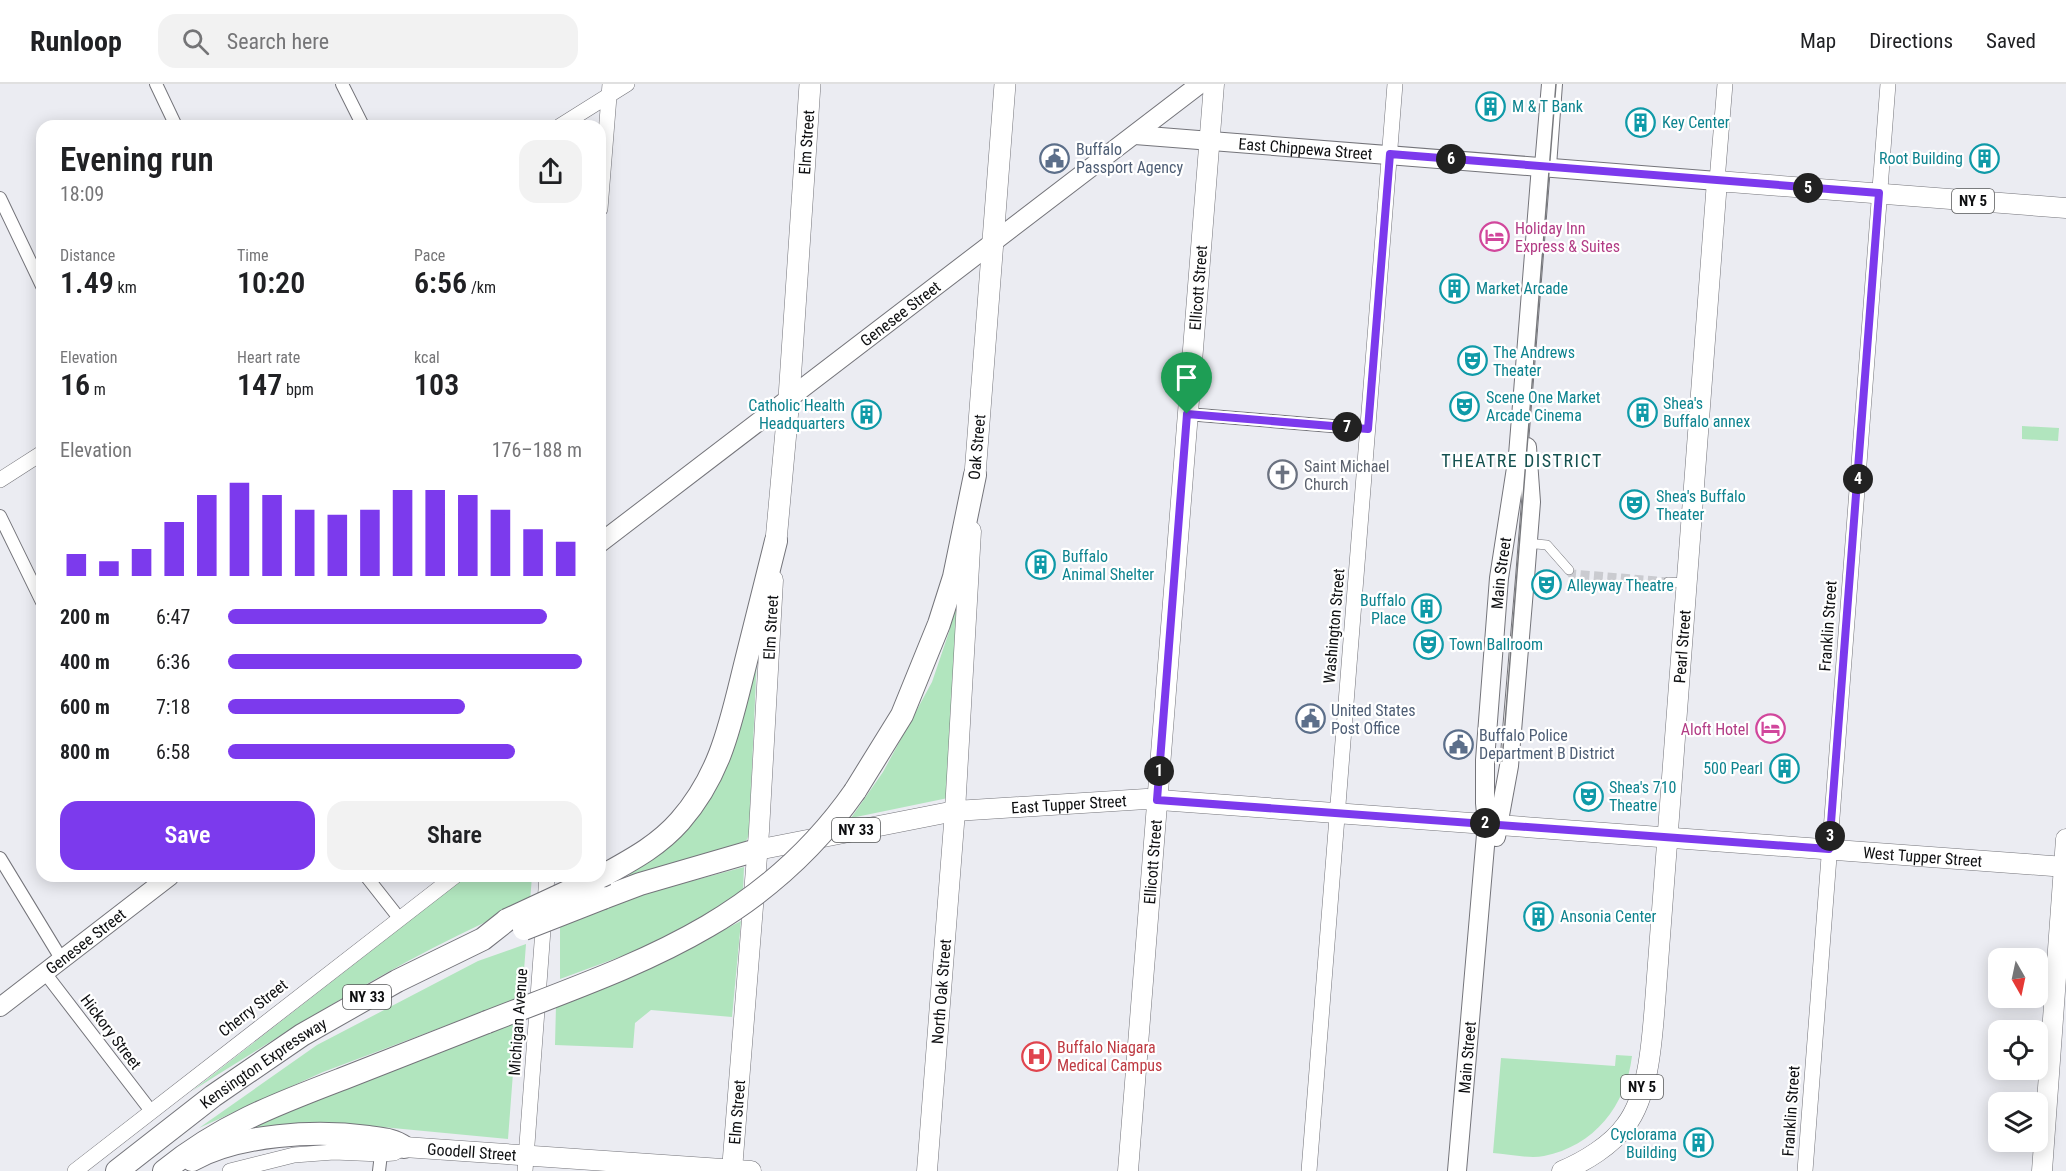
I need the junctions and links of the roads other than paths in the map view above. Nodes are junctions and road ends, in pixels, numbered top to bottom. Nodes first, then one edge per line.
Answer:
1 (156, 84) edge
2 (342, 84) edge
3 (627, 84) edge
4 (810, 84) edge
5 (1005, 84) edge
6 (1200, 84) edge
7 (1214, 84) edge
8 (1395, 84) edge
9 (1548, 84) edge
10 (1556, 84) edge
11 (1725, 84) edge
12 (1888, 84) edge
13 (609, 90) edge
14 (174, 120) edge
15 (360, 120) edge
16 (568, 120) edge
17 (606, 130) edge
18 (1135, 135) junction
19 (1209, 140) junction
20 (1390, 154) junction
21 (1547, 166) junction
22 (1717, 181) junction
23 (1879, 193) junction
24 (0, 198) edge
25 (2066, 208) edge
26 (994, 242) junction
27 (36, 273) edge
28 (789, 398) junction
29 (1187, 414) junction
30 (1368, 429) junction
31 (36, 457) edge
32 (975, 475) junction
33 (0, 480) edge
34 (0, 516) edge
35 (606, 538) edge
36 (776, 541) junction
37 (1536, 544) dead end
38 (1569, 570) tunnel mouth
39 (36, 590) edge
40 (1157, 800) junction
41 (955, 811) junction
42 (1337, 813) junction
43 (1492, 824) junction
44 (1668, 837) junction
45 (2066, 839) edge
46 (1829, 849) junction
47 (757, 850) junction
48 (0, 858) edge
49 (2065, 867) edge
50 (606, 874) edge
51 (162, 882) edge
52 (371, 882) edge
53 (446, 882) edge
54 (547, 882) edge
55 (589, 882) edge
56 (399, 918) junction
57 (483, 939) junction
58 (62, 960) junction
59 (45, 974) junction
60 (2060, 1001) edge
61 (0, 1007) edge
62 (150, 1111) junction
63 (404, 1147) junction
64 (381, 1154) junction
65 (526, 1163) edge
66 (741, 1170) edge
67 (75, 1171) edge
68 (117, 1171) edge
69 (164, 1171) edge
70 (172, 1171) edge
71 (231, 1171) edge
72 (380, 1171) edge
73 (927, 1171) edge
74 (1128, 1171) edge
75 (1309, 1171) edge
76 (1457, 1171) edge
77 (1469, 1171) edge
78 (1562, 1171) edge
79 (1805, 1171) edge
80 (2042, 1171) edge

1 - 14 street
2 - 15 street
3 - 13 street
4 - 28 highway, Elm Street
5 - 26 highway, Oak Street
6 - 18 main road, Genesee Street
7 - 19 main road, Ellicott Street
8 - 20 street, Washington Street
9 - 21 street, Main Street
10 - 21 street, Main Street
11 - 22 street, Pearl Street
12 - 23 street, Franklin Street
13 - 16 street
13 - 17 street
18 - 19 main road, East Chippewa Street
18 - 26 main road, Genesee Street
19 - 20 main road, East Chippewa Street
19 - 29 main road, Ellicott Street
20 - 21 main road, East Chippewa Street
20 - 30 street, Washington Street
21 - 22 main road, East Chippewa Street
21 - 43 main road, Main Street
21 - 43 main road, Main Street
22 - 23 main road, NY 5
22 - 44 main road, Pearl Street / NY 5
23 - 25 main road, NY 5
23 - 46 street, Franklin Street
24 - 27 street
26 - 28 main road, Genesee Street
26 - 32 highway, Oak Street
28 - 35 main road, Genesee Street
28 - 36 highway, Elm Street
29 - 30 street
29 - 40 main road, Ellicott Street
30 - 42 street, Washington Street
31 - 33 street
32 - 41 main road, Oak Street
32 - 69 highway, bridge
34 - 39 street
36 - 47 main road, Elm Street
36 - 50 highway, bridge
37 - 38 street
40 - 41 main road, East Tupper Street / NY 33
40 - 42 main road, East Tupper Street
40 - 74 main road, Ellicott Street
41 - 47 main road, East Tupper Street / NY 33
41 - 73 main road, North Oak Street
42 - 43 main road, East Tupper Street
42 - 75 street, Washington Street
43 - 44 main road, West Tupper Street
43 - 76 main road, Main Street
43 - 77 main road
44 - 46 main road, West Tupper Street
44 - 78 main road, Pearl Street / NY 5
45 - 49 main road
46 - 49 main road, West Tupper Street
46 - 79 street, Franklin Street
47 - 57 highway, NY 33, bridge
47 - 66 main road, Elm Street
48 - 58 street
49 - 60 main road
51 - 58 main road, Genesee Street
52 - 56 street
53 - 56 street, Cherry Street
54 - 65 street, Michigan Avenue
55 - 57 highway, bridge
56 - 62 street, Cherry Street
57 - 68 highway, Kensington Expressway / NY 33
58 - 59 main road, Genesee Street
59 - 61 main road, Genesee Street
59 - 62 street, Hickory Street
60 - 80 main road
62 - 67 street, Cherry Street
63 - 64 street, Goodell Street
63 - 65 main road, Goodell Street
63 - 70 highway
64 - 71 street, Goodell Street
64 - 72 street
65 - 66 main road, Goodell Street

